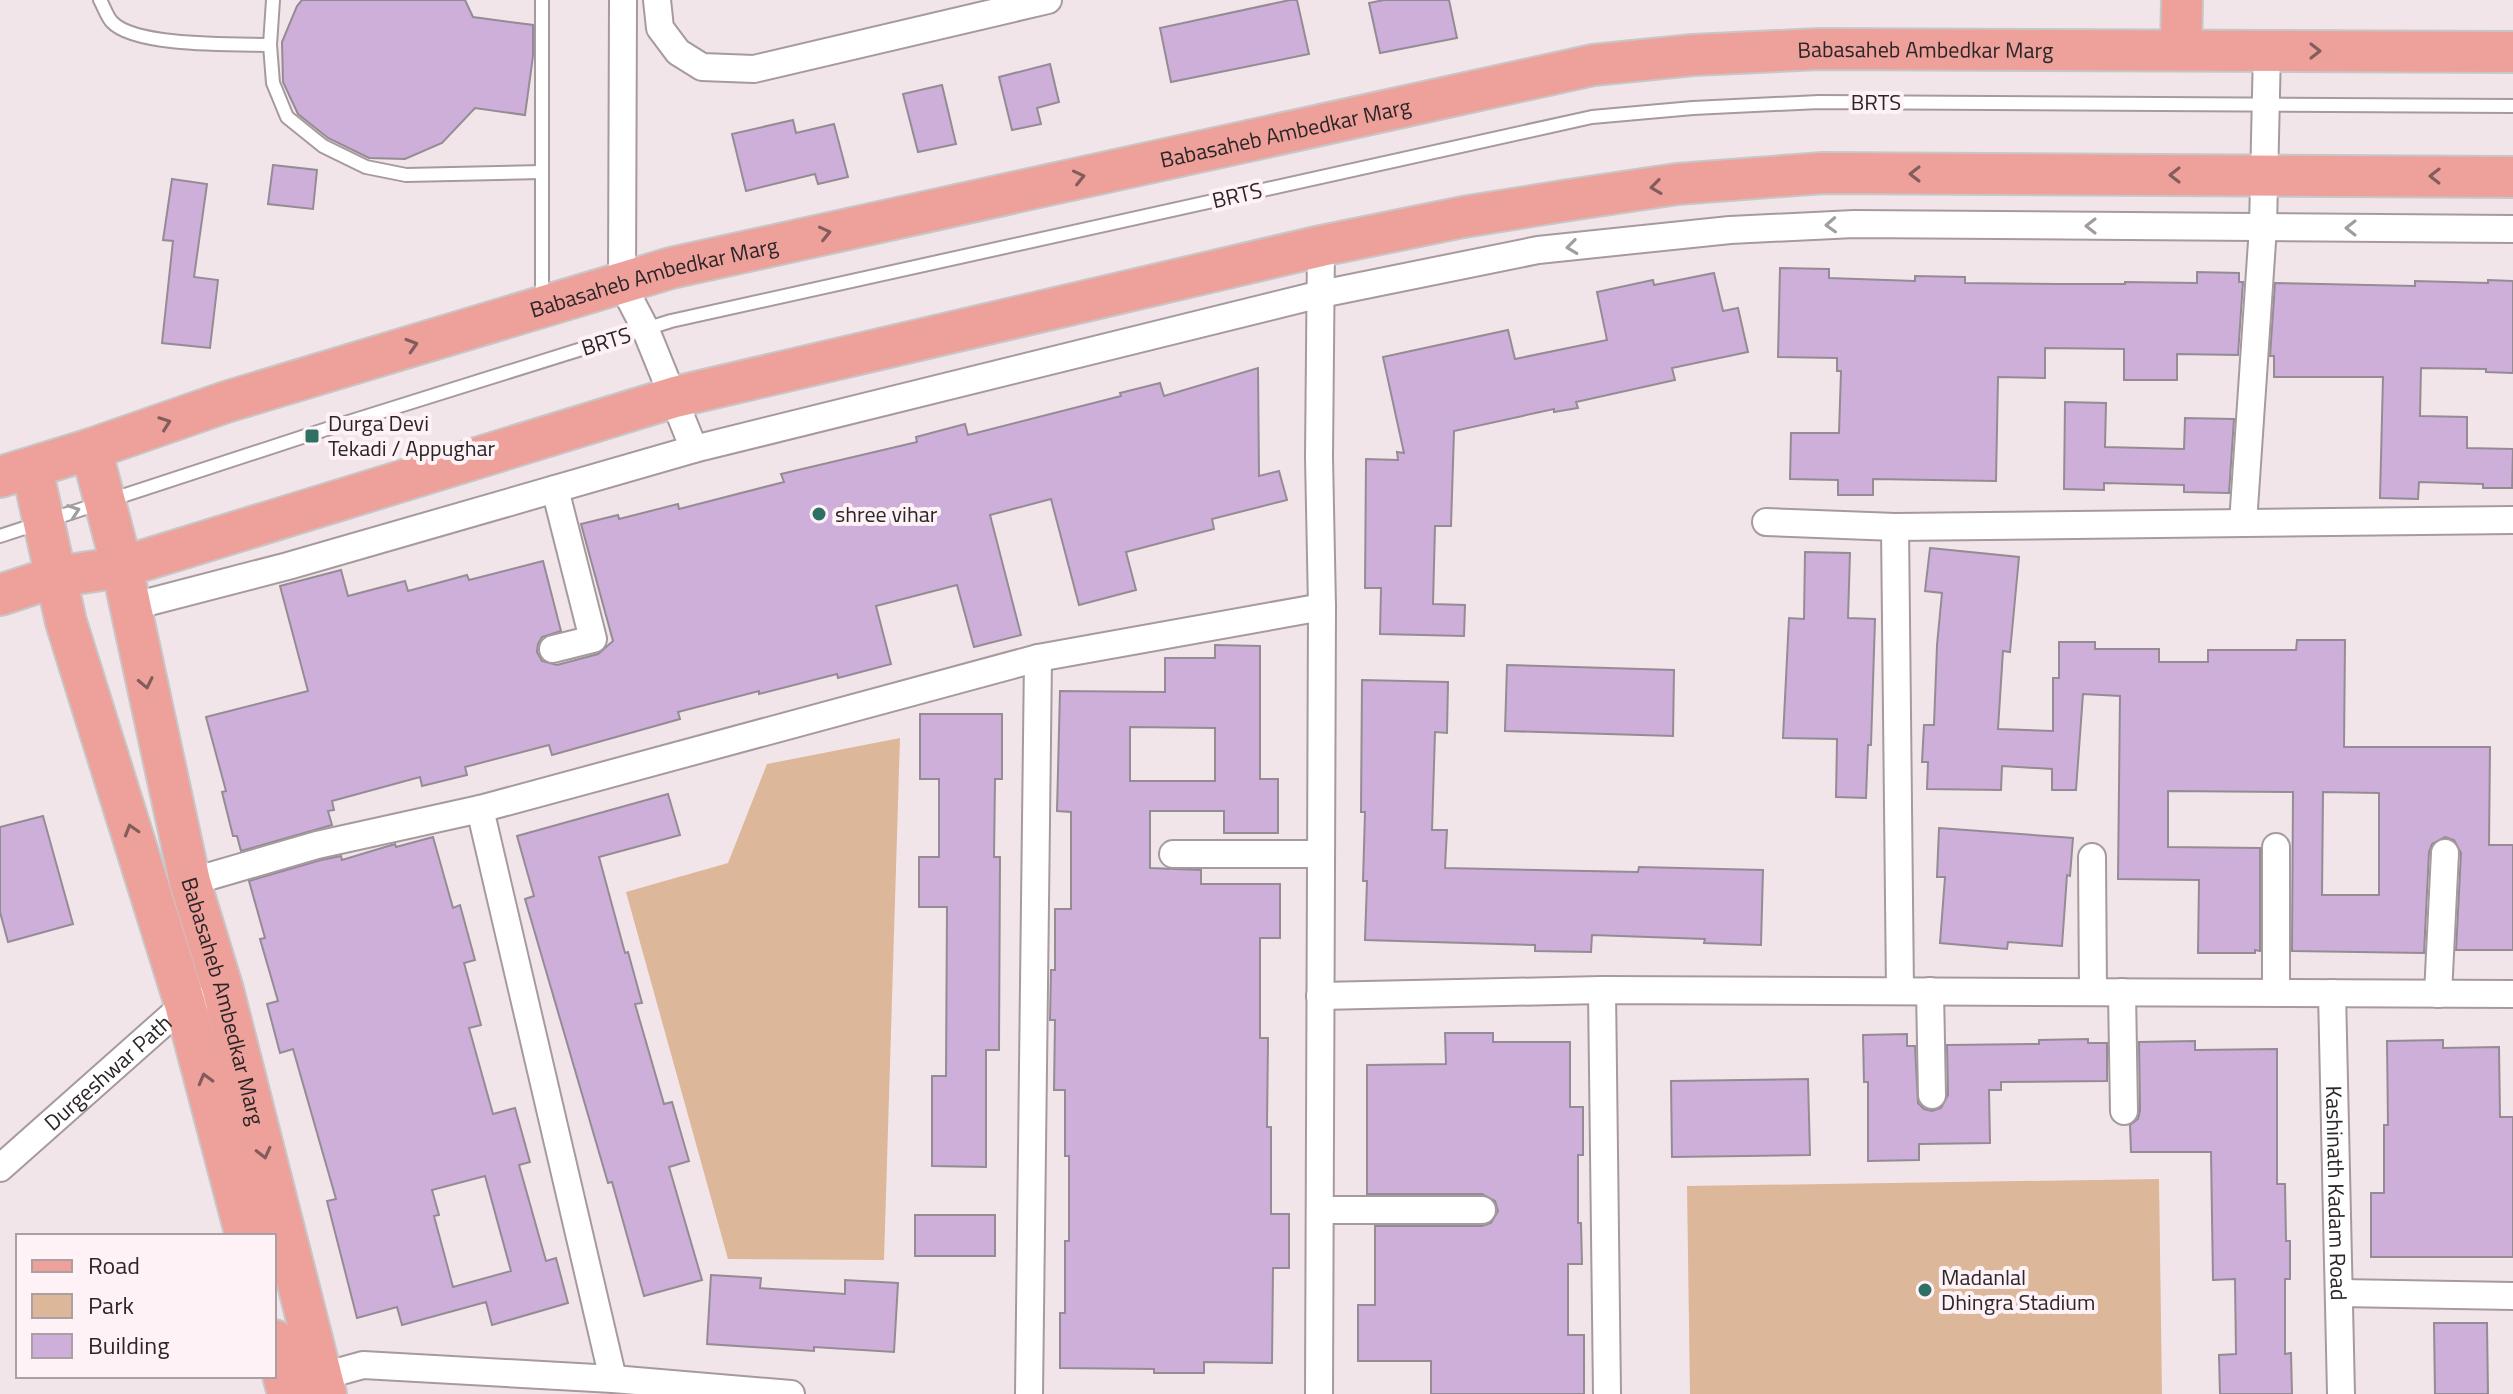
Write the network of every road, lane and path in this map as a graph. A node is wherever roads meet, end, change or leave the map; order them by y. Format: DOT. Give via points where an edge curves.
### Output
graph roads {
  1 [pos="100,0"];
  2 [pos="273,0"];
  3 [pos="542,0"];
  4 [pos="623,0"];
  5 [pos="657,0"];
  6 [pos="1048,0"];
  7 [pos="2182,0"];
  8 [pos="270,45"];
  9 [pos="2181,50"];
  10 [pos="2267,50"];
  11 [pos="2513,52"];
  12 [pos="2266,105"];
  13 [pos="2513,106"];
  14 [pos="542,172"];
  15 [pos="2264,175"];
  16 [pos="2513,177"];
  17 [pos="2263,227"];
  18 [pos="2513,229"];
  19 [pos="1321,246"];
  20 [pos="622,284"];
  21 [pos="1321,294"];
  22 [pos="542,305"];
  23 [pos="645,328"];
  24 [pos="675,397"];
  25 [pos="91,449"];
  26 [pos="694,449"];
  27 [pos="16,473"];
  28 [pos="555,489"];
  29 [pos="106,499"];
  30 [pos="2513,520"];
  31 [pos="42,522"];
  32 [pos="1766,522"];
  33 [pos="2243,523"];
  34 [pos="1895,527"];
  35 [pos="0,536"];
  36 [pos="122,567"];
  37 [pos="55,577"];
  38 [pos="0,595"];
  39 [pos="130,607"];
  40 [pos="1322,607"];
  41 [pos="66,622"];
  42 [pos="553,649"];
  43 [pos="1038,658"];
  44 [pos="480,809"];
  45 [pos="2276,847"];
  46 [pos="2445,853"];
  47 [pos="1173,854"];
  48 [pos="1321,854"];
  49 [pos="2092,857"];
  50 [pos="190,882"];
  51 [pos="223,990"];
  52 [pos="1602,990"];
  53 [pos="1900,991"];
  54 [pos="1930,991"];
  55 [pos="2093,992"];
  56 [pos="2122,992"];
  57 [pos="2276,993"];
  58 [pos="2332,993"];
  59 [pos="2438,994"];
  60 [pos="2513,994"];
  61 [pos="1320,996"];
  62 [pos="185,1004"];
  63 [pos="1932,1095"];
  64 [pos="2124,1111"];
  65 [pos="0,1168"];
  66 [pos="1320,1210"];
  67 [pos="1482,1210"];
  68 [pos="245,1234"];
  69 [pos="274,1234"];
  70 [pos="276,1244"];
  71 [pos="2340,1293"];
  72 [pos="2513,1296"];
  73 [pos="276,1343"];
  74 [pos="613,1379"];
  75 [pos="554,1385"];
  76 [pos="306,1388"];
  77 [pos="734,1392"];
  78 [pos="791,1394"];
  79 [pos="1029,1394"];
  80 [pos="1319,1394"];
  81 [pos="1607,1394"];
  82 [pos="2341,1394"];
  1 -- 8 [label="lane" via="112,23 139,36"];
  2 -- 8 [label="lane"];
  3 -- 14 [label="lane"];
  4 -- 20 [label="street"];
  5 -- 6 [label="street" via="660,28 678,52 702,67 754,69"];
  7 -- 9 [label="main road"];
  8 -- 14 [label="lane" via="273,83 287,117 323,146 366,167 406,175"];
  9 -- 10 [label="main road, Babasaheb Ambedkar Marg"];
  20 -- 9 [label="main road, Babasaheb Ambedkar Marg, one-way" via="671,268 1593,65 1819,49"];
  10 -- 11 [label="main road, Babasaheb Ambedkar Marg, one-way"];
  10 -- 12 [label="street"];
  12 -- 13 [label="lane, BRTS"];
  12 -- 15 [label="street"];
  12 -- 23 [label="lane, BRTS" via="1819,102 1592,117"];
  14 -- 22 [label="lane"];
  16 -- 15 [label="main road, one-way"];
  15 -- 17 [label="street"];
  15 -- 19 [label="main road, one-way" via="1794,175 1677,184 1563,201"];
  18 -- 17 [label="street, one-way"];
  17 -- 21 [label="street, one-way" via="1854,224 1730,230 1538,250"];
  17 -- 33 [label="street"];
  19 -- 21 [label="street"];
  19 -- 24 [label="main road"];
  20 -- 22 [label="main road, Babasaheb Ambedkar Marg"];
  20 -- 23 [label="street"];
  21 -- 26 [label="street"];
  21 -- 40 [label="street"];
  25 -- 22 [label="main road, Babasaheb Ambedkar Marg, one-way"];
  23 -- 24 [label="street"];
  23 -- 29 [label="lane, BRTS"];
  24 -- 26 [label="street"];
  24 -- 36 [label="main road"];
  25 -- 27 [label="main road, Babasaheb Ambedkar Marg"];
  25 -- 29 [label="main road, Babasaheb Ambedkar Marg"];
  26 -- 28 [label="street"];
  27 -- 31 [label="main road, Babasaheb Ambedkar Marg"];
  28 -- 39 [label="street"];
  28 -- 42 [label="street" via="593,639"];
  31 -- 29 [label="lane, BRTS, one-way"];
  29 -- 36 [label="main road, Babasaheb Ambedkar Marg"];
  30 -- 33 [label="street"];
  31 -- 35 [label="lane, BRTS"];
  31 -- 37 [label="main road, Babasaheb Ambedkar Marg"];
  32 -- 34 [label="street"];
  33 -- 34 [label="street"];
  34 -- 53 [label="street"];
  36 -- 37 [label="main road"];
  36 -- 39 [label="main road, Babasaheb Ambedkar Marg"];
  37 -- 38 [label="main road"];
  37 -- 41 [label="main road, Babasaheb Ambedkar Marg"];
  39 -- 41 [label="main road"];
  39 -- 50 [label="main road, Babasaheb Ambedkar Marg, one-way"];
  40 -- 43 [label="street"];
  40 -- 48 [label="street"];
  62 -- 41 [label="main road, Babasaheb Ambedkar Marg, one-way"];
  43 -- 44 [label="street"];
  43 -- 79 [label="street"];
  44 -- 50 [label="street" via="317,845"];
  44 -- 74 [label="street"];
  45 -- 57 [label="street"];
  46 -- 59 [label="street"];
  47 -- 48 [label="street"];
  48 -- 61 [label="street"];
  49 -- 55 [label="street"];
  50 -- 51 [label="main road, Babasaheb Ambedkar Marg"];
  51 -- 62 [label="street, Durgeshwar Path"];
  51 -- 69 [label="main road, Babasaheb Ambedkar Marg, one-way"];
  52 -- 53 [label="street"];
  52 -- 61 [label="street"];
  52 -- 81 [label="street"];
  53 -- 54 [label="street"];
  54 -- 55 [label="street"];
  54 -- 63 [label="street"];
  55 -- 56 [label="street"];
  56 -- 57 [label="street"];
  56 -- 64 [label="street"];
  57 -- 58 [label="street"];
  58 -- 59 [label="street"];
  58 -- 71 [label="street, Kashinath Kadam Road"];
  59 -- 60 [label="street"];
  61 -- 66 [label="street"];
  62 -- 65 [label="street, Durgeshwar Path"];
  68 -- 62 [label="main road, Babasaheb Ambedkar Marg, one-way"];
  66 -- 67 [label="street"];
  66 -- 80 [label="street"];
  70 -- 76 [label="main road, Babasaheb Ambedkar Marg, one-way"];
  71 -- 72 [label="street"];
  71 -- 82 [label="street, Kashinath Kadam Road"];
  73 -- 76 [label="main road"];
  74 -- 75 [label="street"];
  74 -- 77 [label="street"];
  75 -- 76 [label="street" via="363,1365"];
  77 -- 78 [label="street"];
}
